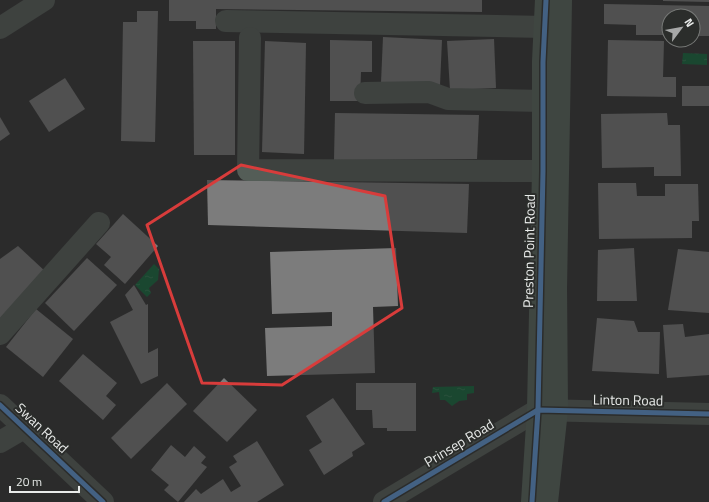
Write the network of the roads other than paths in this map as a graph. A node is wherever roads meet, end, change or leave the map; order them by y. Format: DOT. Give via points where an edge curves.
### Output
graph roads {
  1 [pos="44,0"];
  2 [pos="546,0"];
  3 [pos="561,0"];
  4 [pos="226,22"];
  5 [pos="545,27"];
  6 [pos="0,28"];
  7 [pos="250,38"];
  8 [pos="365,93"];
  9 [pos="543,101"];
  10 [pos="543,171"];
  11 [pos="99,223"];
  12 [pos="0,334"];
  13 [pos="0,405"];
  14 [pos="548,410"];
  15 [pos="709,414"];
  16 [pos="24,428"];
  17 [pos="0,442"];
  18 [pos="103,502"];
  19 [pos="384,502"];
  20 [pos="532,502"];
  21 [pos="547,502"];
  1 -- 6 [label="street"];
  2 -- 5 [label="main road, Preston Point Road"];
  3 -- 14 [label="main road, Preston Point Road" via="556,288"];
  4 -- 5 [label="street"];
  5 -- 9 [label="main road, Preston Point Road"];
  7 -- 10 [label="street" via="248,170"];
  8 -- 9 [label="street" via="430,92 448,99"];
  9 -- 10 [label="main road, Preston Point Road"];
  10 -- 14 [label="main road, Preston Point Road"];
  11 -- 12 [label="street"];
  13 -- 16 [label="street, Swan Road"];
  14 -- 15 [label="street, Linton Road"];
  14 -- 19 [label="street, Prinsep Road"];
  14 -- 20 [label="main road, Preston Point Road"];
  14 -- 21 [label="main road, Preston Point Road"];
  16 -- 17 [label="street"];
  16 -- 18 [label="street, Swan Road"];
}
